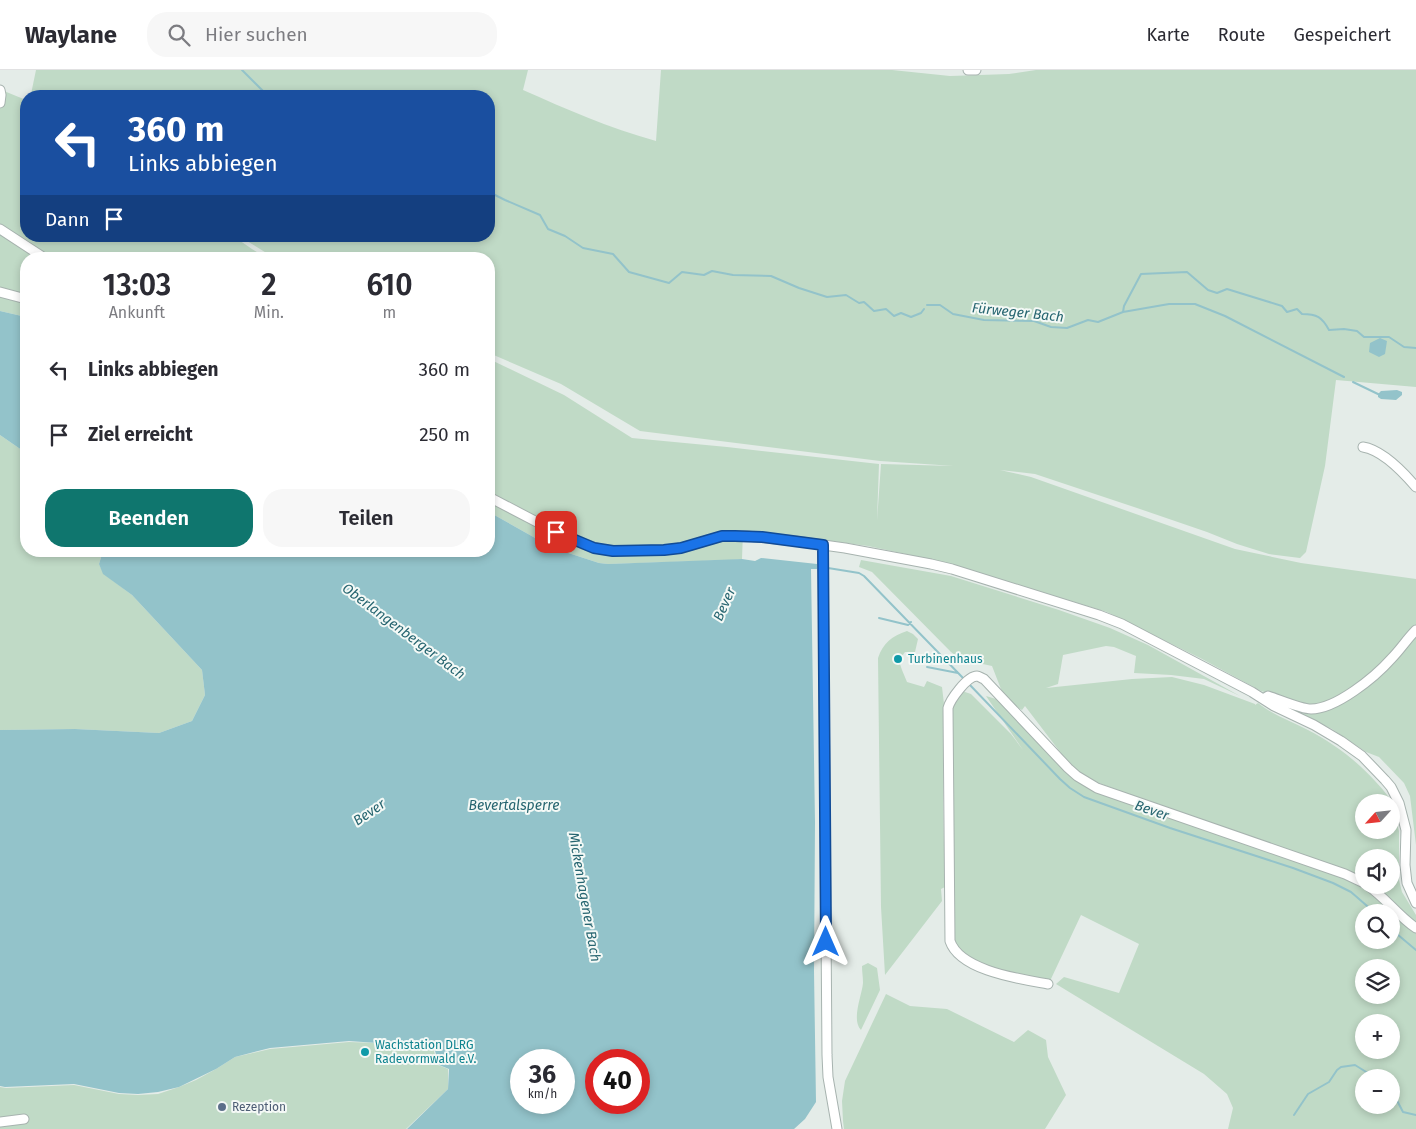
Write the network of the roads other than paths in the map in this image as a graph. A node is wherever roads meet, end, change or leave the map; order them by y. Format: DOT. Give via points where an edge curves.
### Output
graph roads {
  1 [pos="968,70"];
  2 [pos="976,70"];
  3 [pos="0,90"];
  4 [pos="0,104"];
  5 [pos="0,229"];
  6 [pos="35,252"];
  7 [pos="0,292"];
  8 [pos="20,297"];
  9 [pos="1363,447"];
  10 [pos="1416,487"];
  11 [pos="495,499"];
  12 [pos="823,545"];
  13 [pos="1416,630"];
  14 [pos="1262,698"];
  15 [pos="1355,879"];
  16 [pos="1379,894"];
  17 [pos="1416,903"];
  18 [pos="1416,928"];
  19 [pos="1048,984"];
  20 [pos="24,1119"];
  21 [pos="0,1122"];
  22 [pos="837,1129"];
  1 -- 2 [label="street"];
  3 -- 4 [label="street"];
  5 -- 6 [label="street"];
  7 -- 8 [label="street"];
  9 -- 10 [label="street" via="1385,458"];
  11 -- 12 [label="street" via="583,544 613,551 681,548 722,536 762,537"];
  12 -- 14 [label="street" via="938,565 1106,617"];
  12 -- 22 [label="street" via="827,1055"];
  13 -- 14 [label="street" via="1388,663 1339,701 1310,710 1268,696"];
  14 -- 17 [label="street" via="1341,741 1362,756 1391,787 1403,814 1407,883"];
  15 -- 19 [label="street" via="1097,788 1068,768 984,679 976,676 952,698 948,708 950,941 960,955 979,968"];
  16 -- 18 [label="street"];
  20 -- 21 [label="street"];
}
